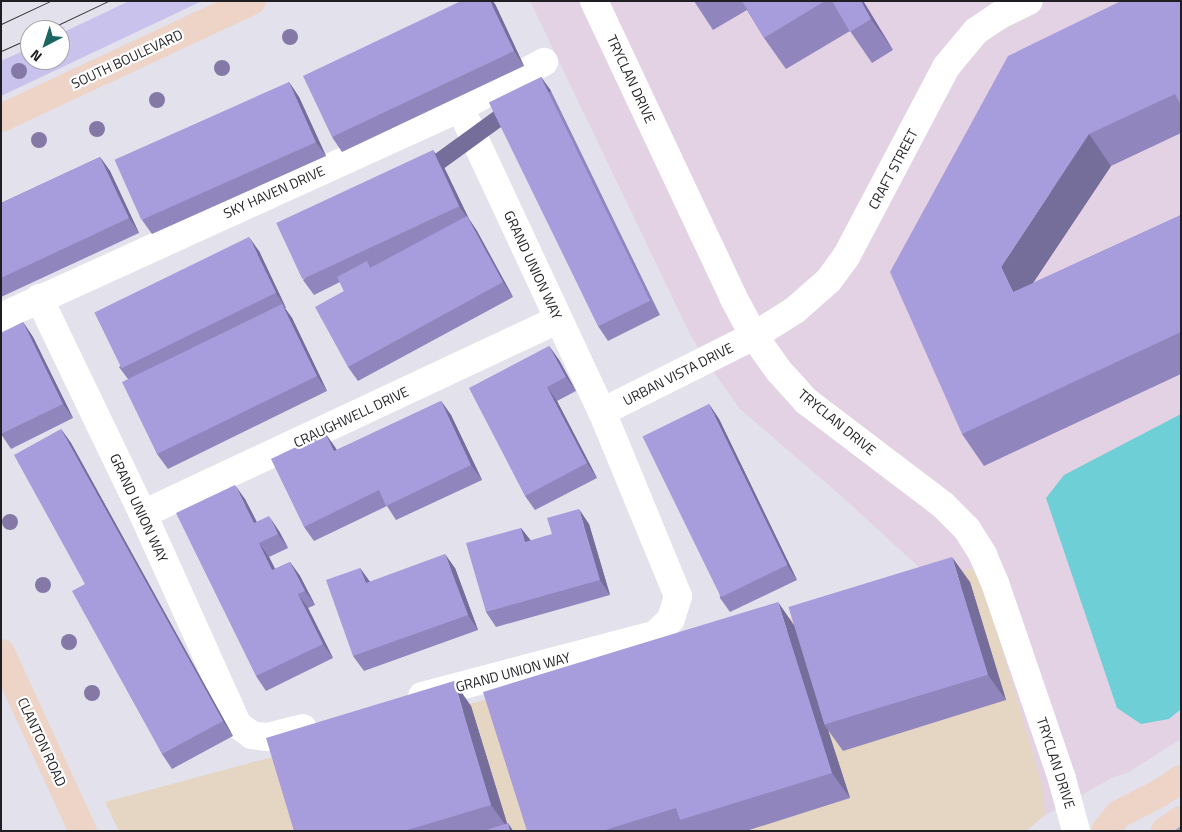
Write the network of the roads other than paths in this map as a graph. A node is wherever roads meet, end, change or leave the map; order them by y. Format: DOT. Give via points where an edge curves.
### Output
graph roads {
  1 [pos="252,1"];
  2 [pos="594,1"];
  3 [pos="1029,1"];
  4 [pos="544,62"];
  5 [pos="460,108"];
  6 [pos="1,118"];
  7 [pos="39,298"];
  8 [pos="1,317"];
  9 [pos="558,320"];
  10 [pos="754,336"];
  11 [pos="602,412"];
  12 [pos="143,514"];
  13 [pos="1,653"];
  14 [pos="400,702"];
  15 [pos="324,722"];
  16 [pos="1181,778"];
  17 [pos="1181,820"];
  18 [pos="83,831"];
  19 [pos="1076,831"];
  20 [pos="1105,831"];
  21 [pos="1165,831"];
  1 -- 6 [label="main road, SOUTH BOULEVARD"];
  2 -- 10 [label="street, TRYCLAN DRIVE"];
  3 -- 10 [label="street, CRAFT STREET" via="1000,15 976,32 960,49 946,67 847,255 829,280 795,310"];
  4 -- 5 [label="street, SKY HAVEN DRIVE"];
  5 -- 7 [label="street, SKY HAVEN DRIVE"];
  5 -- 9 [label="street, GRAND UNION WAY"];
  7 -- 8 [label="street, SKY HAVEN DRIVE"];
  7 -- 12 [label="street, GRAND UNION WAY"];
  9 -- 11 [label="street, GRAND UNION WAY"];
  9 -- 12 [label="street, CRAUGHWELL DRIVE"];
  10 -- 11 [label="street, URBAN VISTA DRIVE"];
  10 -- 19 [label="street, TRYCLAN DRIVE" via="806,401 943,505 967,529 995,583 1062,779"];
  11 -- 14 [label="street, GRAND UNION WAY" via="678,596 671,619 656,634"];
  12 -- 15 [label="street, GRAND UNION WAY" via="238,725 252,735 267,737"];
  13 -- 18 [label="main road, CLANTON ROAD"];
  16 -- 20 [label="main road" via="1160,793 1118,814"];
  17 -- 21 [label="main road"];
}
